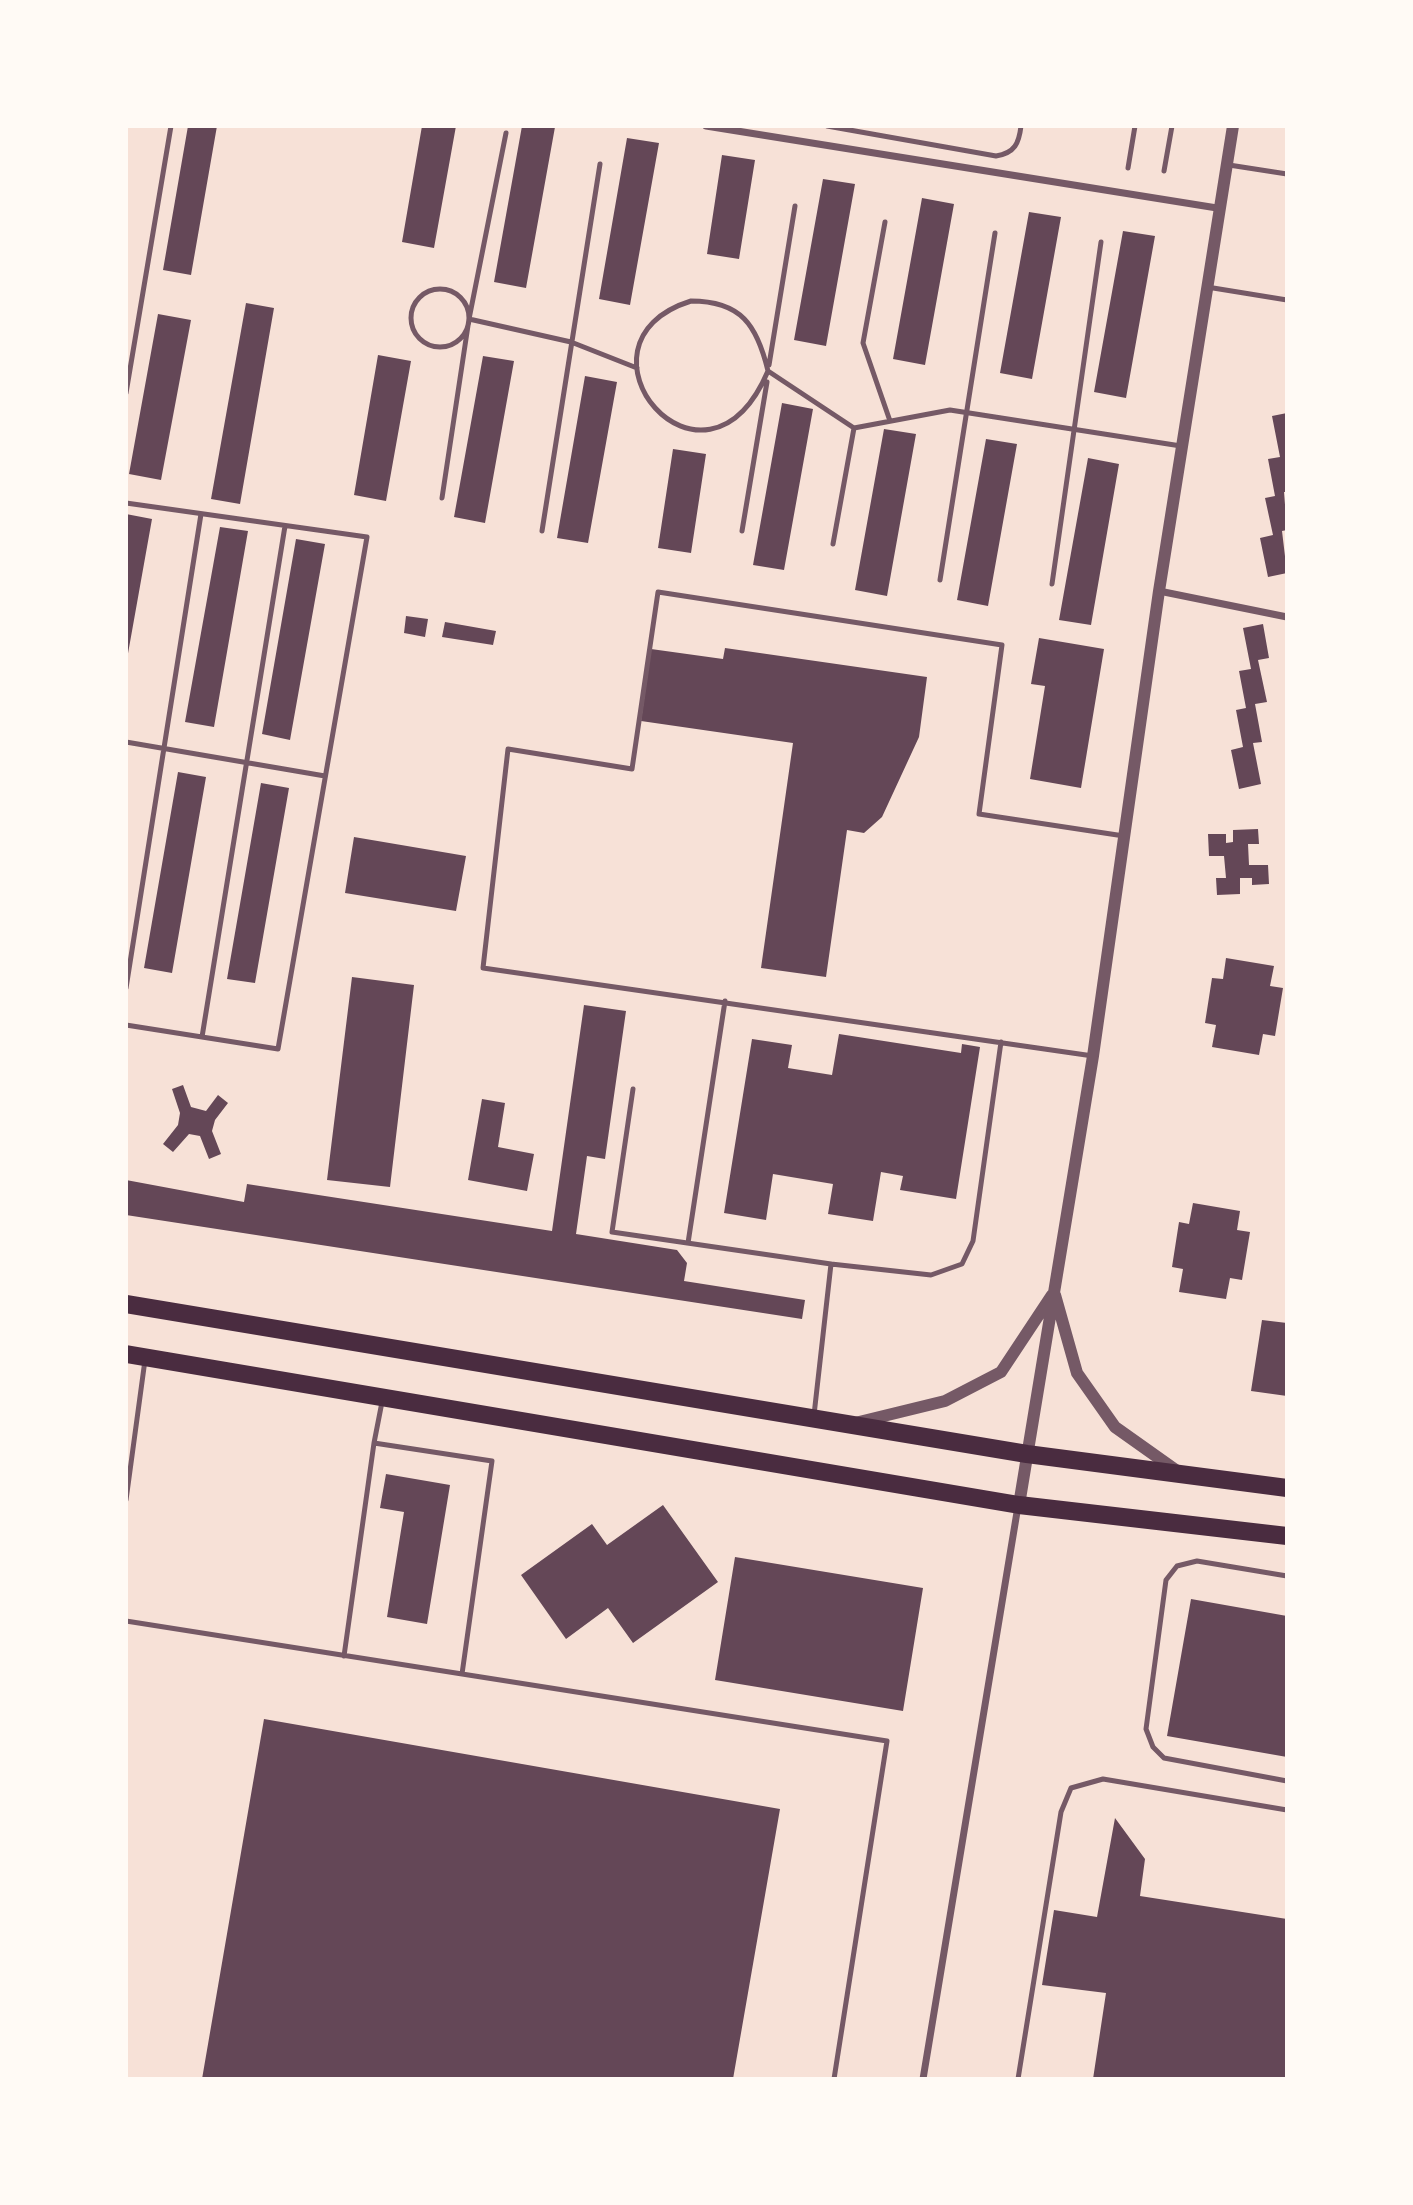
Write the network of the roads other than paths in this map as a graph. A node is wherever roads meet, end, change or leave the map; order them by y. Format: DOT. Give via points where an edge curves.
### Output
graph roads {
  1 [pos="171,126"];
  2 [pos="706,126"];
  3 [pos="827,126"];
  4 [pos="1021,126"];
  5 [pos="1135,126"];
  6 [pos="1172,126"];
  7 [pos="1233,126"];
  8 [pos="506,133"];
  9 [pos="600,164"];
  10 [pos="1226,164"];
  11 [pos="1128,168"];
  12 [pos="1164,170"];
  13 [pos="1287,174"];
  14 [pos="795,206"];
  15 [pos="1217,208"];
  16 [pos="885,222"];
  17 [pos="995,233"];
  18 [pos="1101,242"];
  19 [pos="1205,287"];
  20 [pos="1287,300"];
  21 [pos="470,319"];
  22 [pos="571,342"];
  23 [pos="637,368"];
  24 [pos="768,370"];
  25 [pos="126,393"];
  26 [pos="966,412"];
  27 [pos="890,421"];
  28 [pos="854,428"];
  29 [pos="1073,429"];
  30 [pos="1181,446"];
  31 [pos="442,498"];
  32 [pos="126,503"];
  33 [pos="201,514"];
  34 [pos="285,526"];
  35 [pos="542,531"];
  36 [pos="742,531"];
  37 [pos="833,544"];
  38 [pos="940,580"];
  39 [pos="1052,584"];
  40 [pos="1159,591"];
  41 [pos="1287,617"];
  42 [pos="126,742"];
  43 [pos="164,748"];
  44 [pos="246,762"];
  45 [pos="325,776"];
  46 [pos="1124,836"];
  47 [pos="126,988"];
  48 [pos="725,1001"];
  49 [pos="126,1025"];
  50 [pos="202,1037"];
  51 [pos="1001,1042"];
  52 [pos="1093,1056"];
  53 [pos="633,1089"];
  54 [pos="688,1243"];
  55 [pos="831,1264"];
  56 [pos="1054,1292"];
  57 [pos="126,1304"];
  58 [pos="126,1354"];
  59 [pos="146,1357"];
  60 [pos="382,1397"];
  61 [pos="813,1418"];
  62 [pos="850,1425"];
  63 [pos="126,1433"];
  64 [pos="135,1434"];
  65 [pos="374,1443"];
  66 [pos="1027,1454"];
  67 [pos="1180,1474"];
  68 [pos="1287,1488"];
  69 [pos="126,1500"];
  70 [pos="1018,1505"];
  71 [pos="1287,1536"];
  72 [pos="1287,1576"];
  73 [pos="126,1621"];
  74 [pos="344,1656"];
  75 [pos="462,1674"];
  76 [pos="1287,1781"];
  77 [pos="1287,1810"];
  78 [pos="834,2079"];
  79 [pos="923,2079"];
  80 [pos="1018,2079"];
  1 -- 25 [label="lane"];
  2 -- 15 [label="street"];
  3 -- 4 [label="lane" via="996,156 1008,154 1019,142"];
  5 -- 11 [label="lane"];
  6 -- 12 [label="lane"];
  7 -- 10 [label="street"];
  8 -- 21 [label="lane"];
  9 -- 22 [label="lane"];
  10 -- 13 [label="lane"];
  10 -- 15 [label="street"];
  14 -- 24 [label="lane"];
  15 -- 19 [label="street"];
  16 -- 27 [label="lane" via="863,343"];
  17 -- 26 [label="lane"];
  18 -- 29 [label="lane"];
  19 -- 20 [label="lane"];
  19 -- 30 [label="street"];
  21 -- 21 [label="lane" via="464,301 440,288 415,301 410,320 418,338 446,347 462,337"];
  21 -- 22 [label="lane"];
  21 -- 31 [label="lane"];
  22 -- 23 [label="lane"];
  22 -- 35 [label="lane"];
  23 -- 24 [label="lane" via="641,389 652,407 669,421 710,429 731,422 748,409"];
  23 -- 24 [label="lane" via="645,332 657,318 672,307 710,301 728,307 757,333"];
  24 -- 28 [label="lane"];
  24 -- 36 [label="lane"];
  26 -- 27 [label="lane" via="950,410"];
  26 -- 29 [label="lane"];
  26 -- 38 [label="lane"];
  27 -- 28 [label="lane"];
  28 -- 37 [label="lane"];
  29 -- 30 [label="lane"];
  29 -- 39 [label="lane"];
  30 -- 40 [label="street"];
  32 -- 33 [label="lane"];
  33 -- 34 [label="lane"];
  33 -- 43 [label="lane"];
  34 -- 44 [label="lane"];
  34 -- 45 [label="lane" via="367,537"];
  40 -- 41 [label="street"];
  40 -- 46 [label="street"];
  42 -- 43 [label="lane"];
  43 -- 44 [label="lane"];
  43 -- 47 [label="lane"];
  44 -- 45 [label="lane"];
  44 -- 50 [label="lane"];
  45 -- 50 [label="lane" via="278,1049"];
  46 -- 48 [label="lane" via="979,814 1002,645 657,592 632,769 508,749 483,968"];
  46 -- 52 [label="street"];
  48 -- 51 [label="lane"];
  48 -- 54 [label="lane"];
  49 -- 50 [label="lane"];
  51 -- 52 [label="lane"];
  51 -- 55 [label="lane" via="974,1241 962,1264 931,1275"];
  52 -- 56 [label="street"];
  53 -- 54 [label="lane" via="612,1232"];
  54 -- 55 [label="lane"];
  55 -- 61 [label="lane"];
  56 -- 62 [label="street" via="1001,1371 945,1401"];
  56 -- 66 [label="street"];
  56 -- 67 [label="street" via="1077,1373 1115,1427"];
  57 -- 61 [label="main road"];
  58 -- 59 [label="main road"];
  59 -- 60 [label="main road"];
  59 -- 64 [label="lane"];
  60 -- 65 [label="lane"];
  60 -- 70 [label="main road"];
  61 -- 62 [label="main road"];
  62 -- 66 [label="main road"];
  63 -- 64 [label="lane"];
  64 -- 69 [label="lane"];
  65 -- 74 [label="lane"];
  65 -- 75 [label="lane" via="492,1461"];
  66 -- 67 [label="main road"];
  66 -- 70 [label="street"];
  67 -- 68 [label="main road"];
  70 -- 71 [label="main road"];
  70 -- 79 [label="street"];
  72 -- 76 [label="lane" via="1197,1561 1177,1566 1166,1580 1146,1729 1164,1758"];
  73 -- 74 [label="lane"];
  74 -- 75 [label="lane"];
  75 -- 78 [label="lane" via="887,1741"];
  77 -- 80 [label="lane" via="1103,1779 1071,1788 1061,1812"];
}
